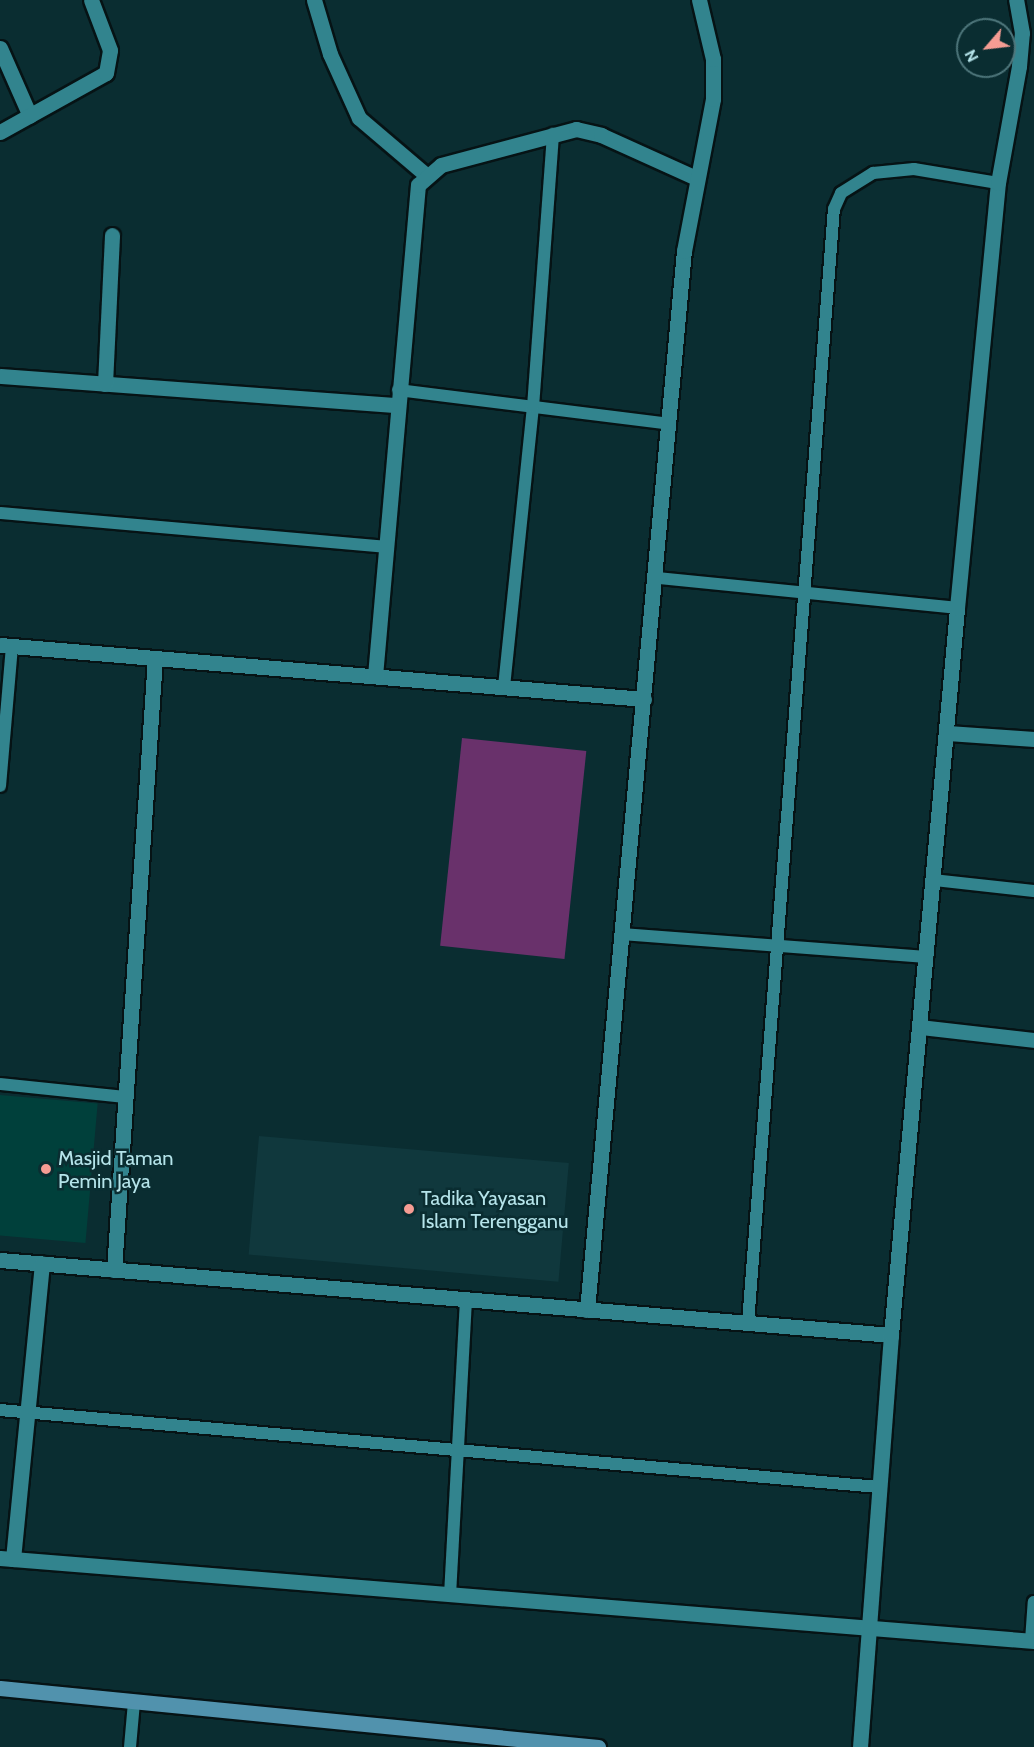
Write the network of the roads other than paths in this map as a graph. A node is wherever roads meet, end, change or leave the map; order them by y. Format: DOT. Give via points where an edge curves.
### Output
graph roads {
  1 [pos="91,0"];
  2 [pos="314,0"];
  3 [pos="699,0"];
  4 [pos="1016,0"];
  5 [pos="0,48"];
  6 [pos="30,116"];
  7 [pos="0,132"];
  8 [pos="553,134"];
  9 [pos="426,175"];
  10 [pos="694,177"];
  11 [pos="998,183"];
  12 [pos="112,235"];
  13 [pos="0,376"];
  14 [pos="105,384"];
  15 [pos="397,398"];
  16 [pos="533,407"];
  17 [pos="670,424"];
  18 [pos="0,513"];
  19 [pos="385,547"];
  20 [pos="658,578"];
  21 [pos="806,593"];
  22 [pos="957,608"];
  23 [pos="6,645"];
  24 [pos="155,658"];
  25 [pos="375,676"];
  26 [pos="504,687"];
  27 [pos="644,699"];
  28 [pos="948,733"];
  29 [pos="1034,739"];
  30 [pos="0,786"];
  31 [pos="934,880"];
  32 [pos="1034,891"];
  33 [pos="621,934"];
  34 [pos="774,946"];
  35 [pos="927,957"];
  36 [pos="920,1027"];
  37 [pos="1034,1040"];
  38 [pos="0,1084"];
  39 [pos="126,1097"];
  40 [pos="0,1260"];
  41 [pos="42,1263"];
  42 [pos="114,1270"];
  43 [pos="466,1299"];
  44 [pos="587,1310"];
  45 [pos="748,1323"];
  46 [pos="891,1335"];
  47 [pos="0,1410"];
  48 [pos="27,1412"];
  49 [pos="457,1450"];
  50 [pos="879,1487"];
  51 [pos="7,1558"];
  52 [pos="450,1595"];
  53 [pos="1034,1602"];
  54 [pos="868,1629"];
  55 [pos="1032,1641"];
  56 [pos="0,1688"];
  57 [pos="134,1702"];
  58 [pos="130,1747"];
  59 [pos="598,1747"];
  60 [pos="861,1747"];
  1 -- 6 [label="street" via="110,50 106,73"];
  2 -- 9 [label="street" via="330,54 359,118"];
  3 -- 10 [label="street" via="712,59 713,99"];
  4 -- 11 [label="street" via="1022,33 1019,66"];
  5 -- 6 [label="street"];
  6 -- 7 [label="street"];
  8 -- 9 [label="street" via="441,165"];
  8 -- 10 [label="street" via="576,129 601,135"];
  8 -- 16 [label="lane"];
  9 -- 15 [label="street" via="413,202"];
  10 -- 17 [label="street"];
  11 -- 21 [label="lane" via="893,170 856,179 841,192 834,209"];
  11 -- 22 [label="street"];
  12 -- 14 [label="street"];
  13 -- 14 [label="street"];
  14 -- 15 [label="street"];
  15 -- 16 [label="lane"];
  15 -- 19 [label="street"];
  16 -- 17 [label="lane"];
  16 -- 26 [label="lane"];
  17 -- 20 [label="street"];
  18 -- 19 [label="lane"];
  19 -- 25 [label="street"];
  20 -- 21 [label="lane"];
  20 -- 27 [label="street"];
  21 -- 22 [label="lane"];
  21 -- 34 [label="lane"];
  22 -- 28 [label="street"];
  23 -- 24 [label="street"];
  23 -- 30 [label="lane"];
  24 -- 25 [label="street"];
  24 -- 39 [label="street"];
  25 -- 26 [label="street"];
  26 -- 27 [label="street"];
  27 -- 33 [label="street"];
  28 -- 29 [label="street"];
  28 -- 31 [label="street"];
  31 -- 32 [label="lane"];
  31 -- 35 [label="street"];
  33 -- 34 [label="lane"];
  33 -- 44 [label="street"];
  34 -- 35 [label="lane"];
  34 -- 45 [label="lane"];
  35 -- 36 [label="street"];
  36 -- 37 [label="street"];
  36 -- 46 [label="street"];
  38 -- 39 [label="lane"];
  39 -- 42 [label="street"];
  40 -- 41 [label="street"];
  41 -- 42 [label="street"];
  41 -- 48 [label="street"];
  42 -- 43 [label="street"];
  43 -- 44 [label="street"];
  43 -- 49 [label="lane"];
  44 -- 45 [label="street"];
  45 -- 46 [label="street"];
  46 -- 50 [label="street"];
  47 -- 48 [label="lane"];
  48 -- 49 [label="lane"];
  48 -- 51 [label="street"];
  49 -- 50 [label="lane"];
  49 -- 52 [label="lane"];
  50 -- 54 [label="street"];
  51 -- 52 [label="street"];
  52 -- 54 [label="street"];
  53 -- 55 [label="lane"];
  54 -- 55 [label="street"];
  54 -- 60 [label="street"];
  56 -- 57 [label="street"];
  57 -- 58 [label="lane"];
  57 -- 59 [label="street"];
}
